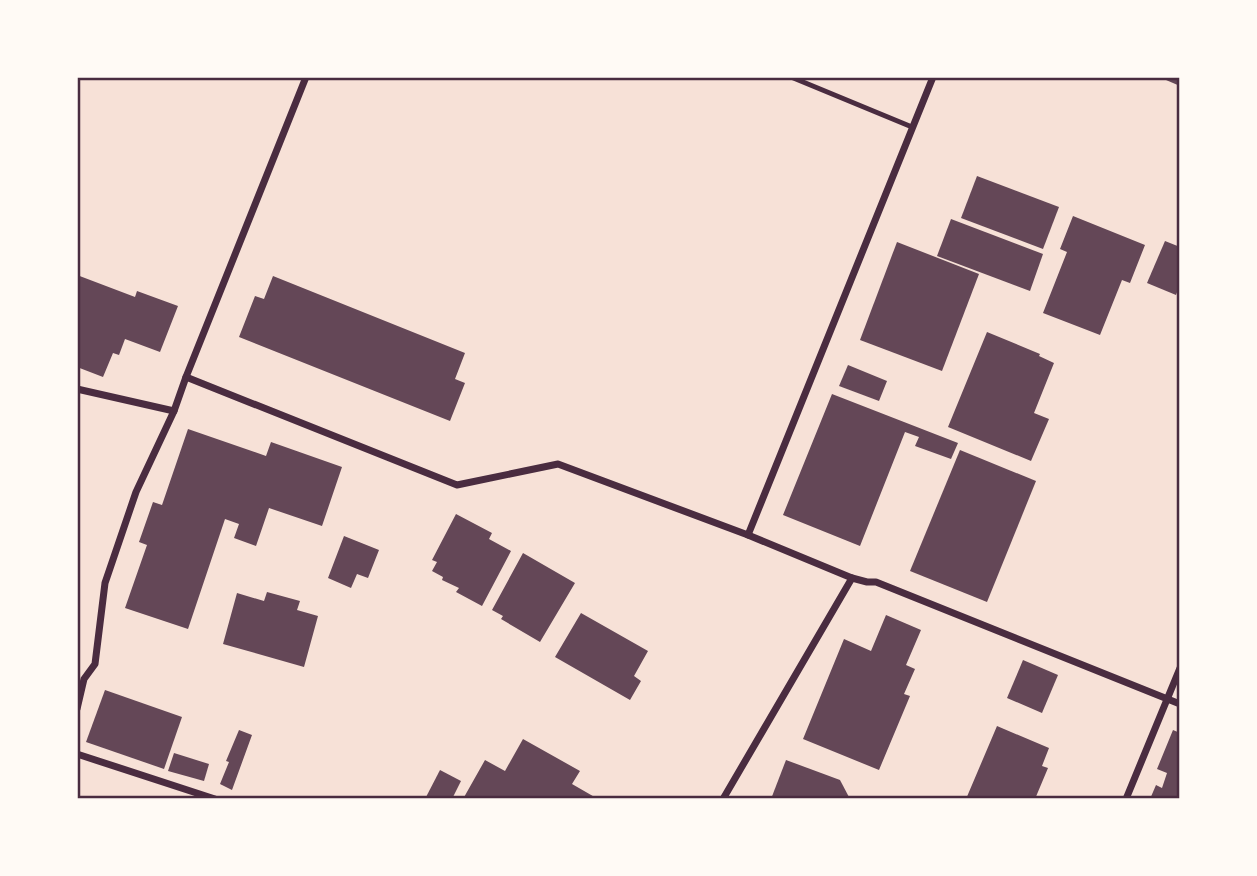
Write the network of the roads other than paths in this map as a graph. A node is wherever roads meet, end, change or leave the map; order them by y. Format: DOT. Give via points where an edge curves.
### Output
graph roads {
  1 [pos="306,77"];
  2 [pos="791,77"];
  3 [pos="933,77"];
  4 [pos="912,127"];
  5 [pos="186,377"];
  6 [pos="77,389"];
  7 [pos="174,411"];
  8 [pos="748,535"];
  9 [pos="852,578"];
  10 [pos="1180,668"];
  11 [pos="1168,699"];
  12 [pos="1180,704"];
  13 [pos="77,709"];
  14 [pos="77,754"];
  15 [pos="215,799"];
  16 [pos="723,799"];
  17 [pos="1126,799"];
  1 -- 5 [label="street"];
  2 -- 4 [label="lane"];
  3 -- 4 [label="street"];
  4 -- 8 [label="street"];
  5 -- 7 [label="street"];
  5 -- 8 [label="street" via="457,485 558,464"];
  6 -- 7 [label="street"];
  7 -- 13 [label="street" via="136,492 105,583 95,664 84,679"];
  8 -- 9 [label="street"];
  9 -- 11 [label="street" via="876,582"];
  9 -- 16 [label="street"];
  10 -- 11 [label="street"];
  11 -- 12 [label="street"];
  11 -- 17 [label="street"];
  14 -- 15 [label="street"];
}
